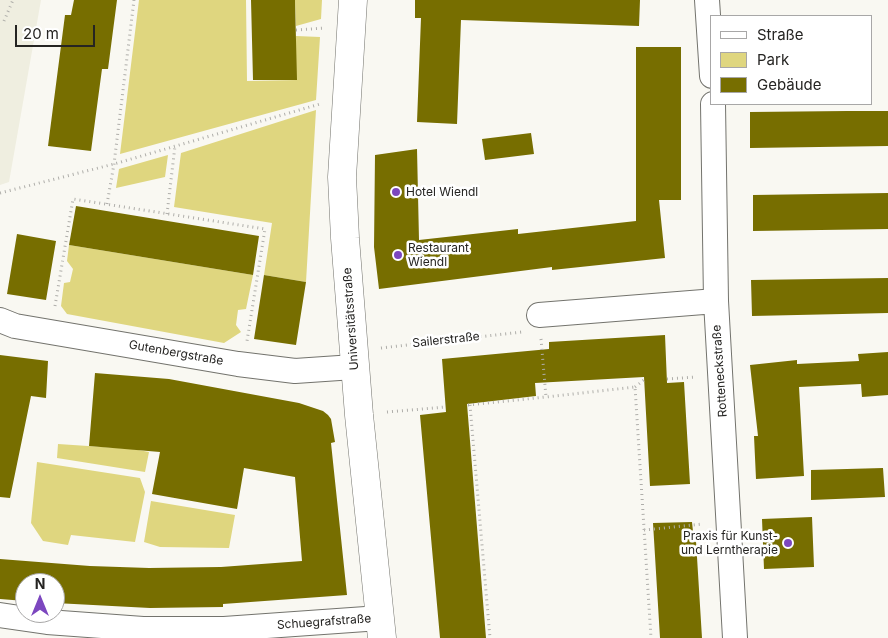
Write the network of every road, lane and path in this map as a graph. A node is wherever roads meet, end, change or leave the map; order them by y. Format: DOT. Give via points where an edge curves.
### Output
graph roads {
  1 [pos="13,0"];
  2 [pos="134,0"];
  3 [pos="353,0"];
  4 [pos="707,0"];
  5 [pos="4,21"];
  6 [pos="325,28"];
  7 [pos="296,30"];
  8 [pos="710,46"];
  9 [pos="345,104"];
  10 [pos="713,105"];
  11 [pos="175,146"];
  12 [pos="114,164"];
  13 [pos="0,193"];
  14 [pos="107,204"];
  15 [pos="167,214"];
  16 [pos="716,301"];
  17 [pos="53,314"];
  18 [pos="0,320"];
  19 [pos="539,323"];
  20 [pos="246,349"];
  21 [pos="353,359"];
  22 [pos="644,380"];
  23 [pos="635,387"];
  24 [pos="546,397"];
  25 [pos="446,407"];
  26 [pos="359,415"];
  27 [pos="729,521"];
  28 [pos="644,530"];
  29 [pos="0,615"];
  30 [pos="381,628"];
  31 [pos="490,638"];
  32 [pos="651,638"];
  33 [pos="735,638"];
  1 -- 5 [label="path"];
  2 -- 12 [label="path"];
  3 -- 9 [label="street, Universitätsstraße"];
  4 -- 8 [label="street"];
  6 -- 7 [label="path"];
  9 -- 11 [label="path" via="320,104"];
  9 -- 21 [label="street, Universitätsstraße" via="342,177"];
  10 -- 16 [label="street, Rotteneckstraße"];
  11 -- 12 [label="path"];
  11 -- 15 [label="path"];
  12 -- 13 [label="path"];
  12 -- 14 [label="path"];
  14 -- 15 [label="path"];
  14 -- 17 [label="path" via="73,199"];
  15 -- 20 [label="path" via="265,230"];
  16 -- 19 [label="street"];
  16 -- 27 [label="street, Rotteneckstraße"];
  18 -- 21 [label="street, Gutenbergstraße" via="15,326 295,371"];
  19 -- 21 [label="path, Sailerstraße"];
  19 -- 24 [label="path"];
  21 -- 26 [label="street, Universitätsstraße"];
  22 -- 23 [label="path"];
  23 -- 24 [label="path"];
  23 -- 28 [label="path"];
  24 -- 31 [label="path" via="469,405"];
  25 -- 26 [label="path"];
  26 -- 30 [label="street, Universitätsstraße"];
  27 -- 28 [label="path"];
  27 -- 33 [label="street, Rotteneckstraße"];
  28 -- 32 [label="path"];
  29 -- 30 [label="street, Schuegrafstraße" via="143,629"];
}
